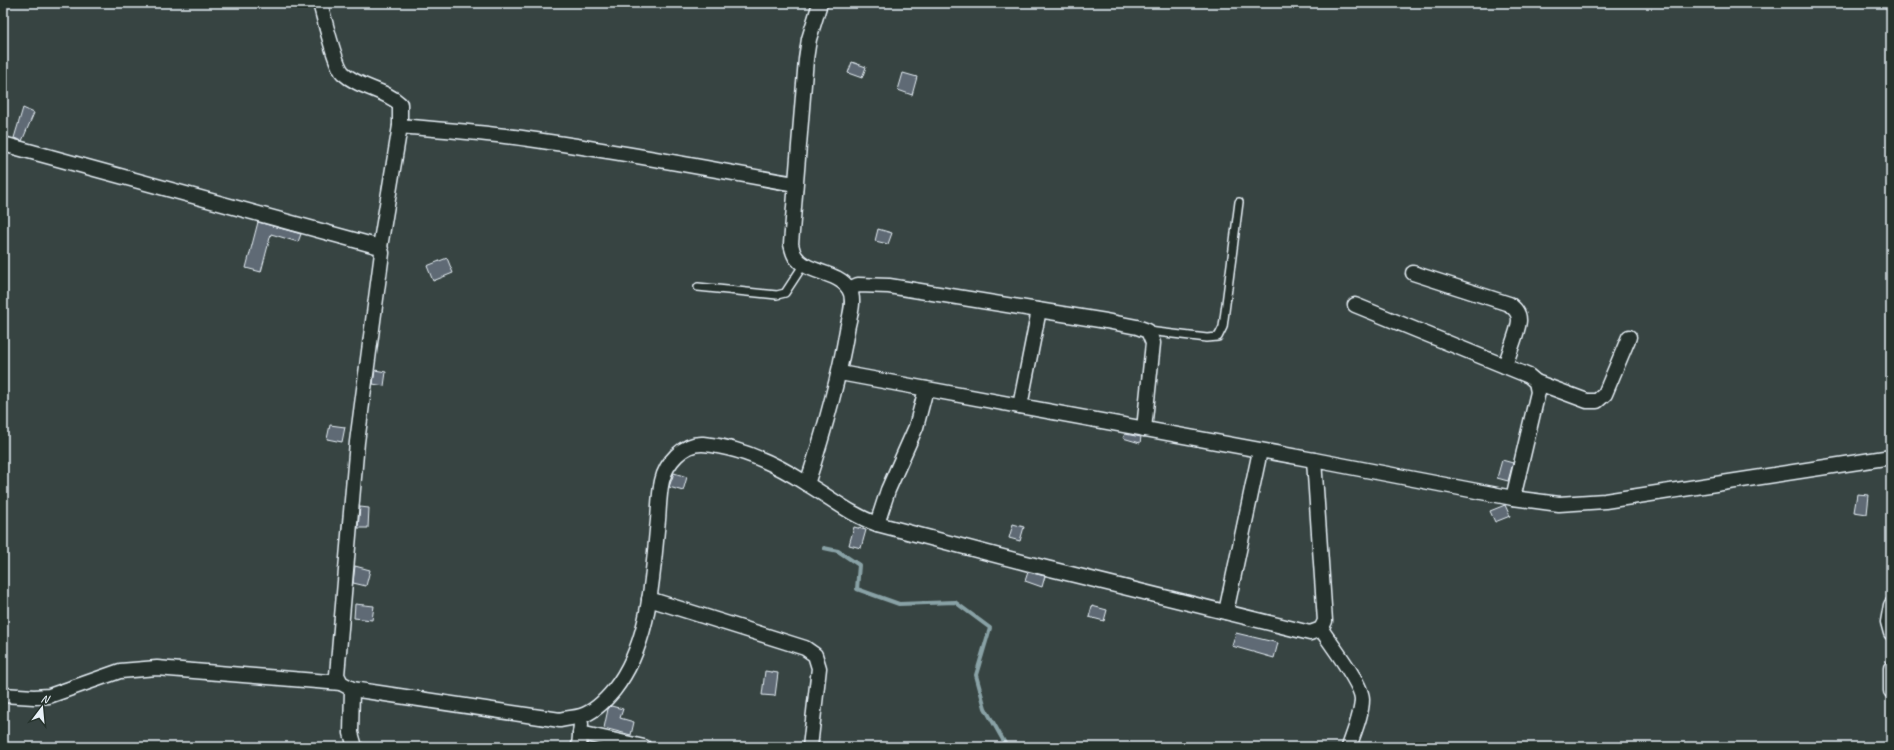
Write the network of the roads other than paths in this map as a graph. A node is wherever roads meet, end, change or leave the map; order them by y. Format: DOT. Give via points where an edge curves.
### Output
graph roads {
  1 [pos="320,3"];
  2 [pos="820,3"];
  3 [pos="400,126"];
  4 [pos="3,144"];
  5 [pos="795,184"];
  6 [pos="1239,202"];
  7 [pos="380,247"];
  8 [pos="804,264"];
  9 [pos="1413,273"];
  10 [pos="698,286"];
  11 [pos="849,289"];
  12 [pos="1354,305"];
  13 [pos="1039,310"];
  14 [pos="1148,331"];
  15 [pos="1629,337"];
  16 [pos="1505,366"];
  17 [pos="840,373"];
  18 [pos="1536,382"];
  19 [pos="926,389"];
  20 [pos="1020,406"];
  21 [pos="1144,429"];
  22 [pos="1260,451"];
  23 [pos="1891,457"];
  24 [pos="1314,460"];
  25 [pos="807,484"];
  26 [pos="1513,498"];
  27 [pos="877,524"];
  28 [pos="649,599"];
  29 [pos="1891,605"];
  30 [pos="1226,612"];
  31 [pos="1320,629"];
  32 [pos="1891,633"];
  33 [pos="1891,668"];
  34 [pos="347,686"];
  35 [pos="1891,691"];
  36 [pos="3,695"];
  37 [pos="582,716"];
  38 [pos="580,732"];
  39 [pos="355,747"];
  40 [pos="579,747"];
  41 [pos="644,747"];
  42 [pos="810,747"];
  43 [pos="1349,747"];
  1 -- 3 [label="street" via="342,72 354,80 392,96 400,104"];
  2 -- 5 [label="street" via="806,59"];
  3 -- 5 [label="street" via="536,140"];
  3 -- 7 [label="street"];
  4 -- 7 [label="street"];
  5 -- 8 [label="street" via="791,244 795,256"];
  6 -- 14 [label="lane" via="1222,327 1218,336 1207,338"];
  7 -- 34 [label="street" via="382,253 355,457 337,675"];
  8 -- 10 [label="lane" via="785,293 777,295"];
  8 -- 11 [label="street" via="842,281"];
  9 -- 16 [label="street" via="1509,304 1517,311 1519,320"];
  11 -- 13 [label="street" via="858,285 889,286"];
  11 -- 17 [label="street" via="852,301"];
  12 -- 16 [label="street"];
  13 -- 14 [label="street"];
  13 -- 20 [label="street"];
  14 -- 21 [label="street" via="1153,343"];
  15 -- 18 [label="street" via="1605,394 1597,401 1587,401"];
  16 -- 18 [label="street" via="1529,376"];
  17 -- 19 [label="street"];
  17 -- 25 [label="street" via="830,414"];
  18 -- 26 [label="street" via="1538,392"];
  19 -- 20 [label="street"];
  19 -- 27 [label="street" via="916,427 888,490"];
  20 -- 21 [label="street"];
  21 -- 22 [label="street"];
  22 -- 24 [label="street"];
  22 -- 30 [label="street"];
  23 -- 26 [label="street" via="1584,503 1559,504"];
  24 -- 26 [label="street"];
  24 -- 31 [label="street" via="1325,621"];
  25 -- 27 [label="street" via="861,518"];
  25 -- 28 [label="street" via="753,455 702,444 685,448 669,462 662,481"];
  27 -- 30 [label="street"];
  28 -- 37 [label="street" via="645,624 623,678 604,702"];
  28 -- 42 [label="street" via="805,648 815,656 819,668"];
  29 -- 32 [label="street" via="1888,622"];
  30 -- 31 [label="street" via="1310,633"];
  31 -- 43 [label="street" via="1358,686 1362,698"];
  33 -- 35 [label="street"];
  34 -- 36 [label="street" via="157,668 120,672 49,696"];
  34 -- 37 [label="street" via="560,720"];
  34 -- 39 [label="street" via="351,733"];
  37 -- 38 [label="street"];
  38 -- 40 [label="street"];
  38 -- 41 [label="street"];
}
